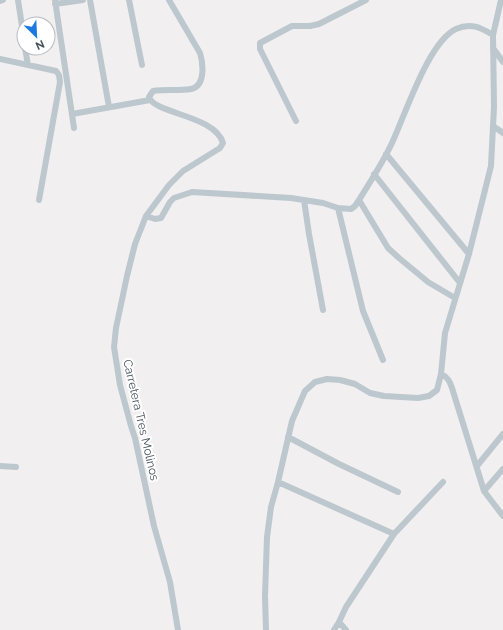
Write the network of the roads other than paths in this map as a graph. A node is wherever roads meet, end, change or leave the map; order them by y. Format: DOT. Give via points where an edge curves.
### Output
graph roads {
  1 [pos="0,0"];
  2 [pos="3,0"];
  3 [pos="18,0"];
  4 [pos="84,0"];
  5 [pos="90,0"];
  6 [pos="129,0"];
  7 [pos="169,0"];
  8 [pos="366,0"];
  9 [pos="501,0"];
  10 [pos="55,2"];
  11 [pos="20,16"];
  12 [pos="493,35"];
  13 [pos="493,48"];
  14 [pos="26,56"];
  15 [pos="0,60"];
  16 [pos="503,62"];
  17 [pos="28,65"];
  18 [pos="142,65"];
  19 [pos="150,100"];
  20 [pos="109,107"];
  21 [pos="72,114"];
  22 [pos="296,121"];
  23 [pos="493,126"];
  24 [pos="74,128"];
  25 [pos="503,133"];
  26 [pos="386,154"];
  27 [pos="374,174"];
  28 [pos="39,200"];
  29 [pos="304,200"];
  30 [pos="359,200"];
  31 [pos="338,208"];
  32 [pos="146,216"];
  33 [pos="469,254"];
  34 [pos="460,283"];
  35 [pos="455,298"];
  36 [pos="323,310"];
  37 [pos="383,360"];
  38 [pos="441,374"];
  39 [pos="503,434"];
  40 [pos="288,437"];
  41 [pos="0,466"];
  42 [pos="477,466"];
  43 [pos="16,467"];
  44 [pos="503,469"];
  45 [pos="278,482"];
  46 [pos="443,482"];
  47 [pos="484,491"];
  48 [pos="398,492"];
  49 [pos="503,516"];
  50 [pos="394,534"];
  51 [pos="339,622"];
  52 [pos="178,630"];
  53 [pos="266,630"];
  54 [pos="334,630"];
  55 [pos="346,630"];
  1 -- 2 [label="street"];
  3 -- 11 [label="street"];
  4 -- 10 [label="street"];
  5 -- 20 [label="street"];
  6 -- 18 [label="street"];
  7 -- 19 [label="street" via="200,53 202,77 192,89 153,91"];
  8 -- 22 [label="street" via="319,24 292,26 260,43 260,49"];
  9 -- 12 [label="street"];
  10 -- 21 [label="street"];
  12 -- 13 [label="street"];
  12 -- 26 [label="street" via="479,27 467,26 456,29 444,37 421,73"];
  13 -- 16 [label="street"];
  13 -- 23 [label="street"];
  14 -- 17 [label="street"];
  15 -- 17 [label="street"];
  17 -- 28 [label="street" via="56,71 60,82"];
  19 -- 20 [label="street"];
  19 -- 32 [label="street, Carretera Tres Molinos" via="161,107 202,122 216,131 223,143 220,148 183,172 169,185"];
  20 -- 21 [label="street"];
  21 -- 24 [label="street"];
  23 -- 25 [label="street"];
  23 -- 33 [label="street" via="491,166"];
  26 -- 27 [label="street"];
  26 -- 33 [label="street"];
  27 -- 30 [label="street"];
  27 -- 34 [label="street"];
  29 -- 31 [label="street"];
  29 -- 32 [label="street" via="192,192 174,198 161,218"];
  29 -- 36 [label="street"];
  30 -- 31 [label="street" via="351,209"];
  30 -- 35 [label="street" via="388,248 428,282"];
  31 -- 37 [label="street" via="362,311"];
  32 -- 52 [label="street, Carretera Tres Molinos" via="135,244 127,276 114,346 120,385 170,582"];
  33 -- 34 [label="street"];
  34 -- 35 [label="street"];
  35 -- 38 [label="street" via="445,332"];
  38 -- 40 [label="street" via="437,390 429,396 418,398 370,393 355,384 340,380 327,379 315,382 305,391 297,407"];
  38 -- 42 [label="street" via="450,382"];
  39 -- 42 [label="street"];
  40 -- 45 [label="street"];
  40 -- 48 [label="street"];
  41 -- 43 [label="street"];
  42 -- 47 [label="street"];
  44 -- 47 [label="street"];
  45 -- 50 [label="street"];
  45 -- 53 [label="street" via="271,506 267,537 264,596"];
  46 -- 50 [label="street"];
  47 -- 49 [label="street"];
  50 -- 51 [label="street" via="346,607"];
  51 -- 54 [label="street"];
  51 -- 55 [label="street"];
}
